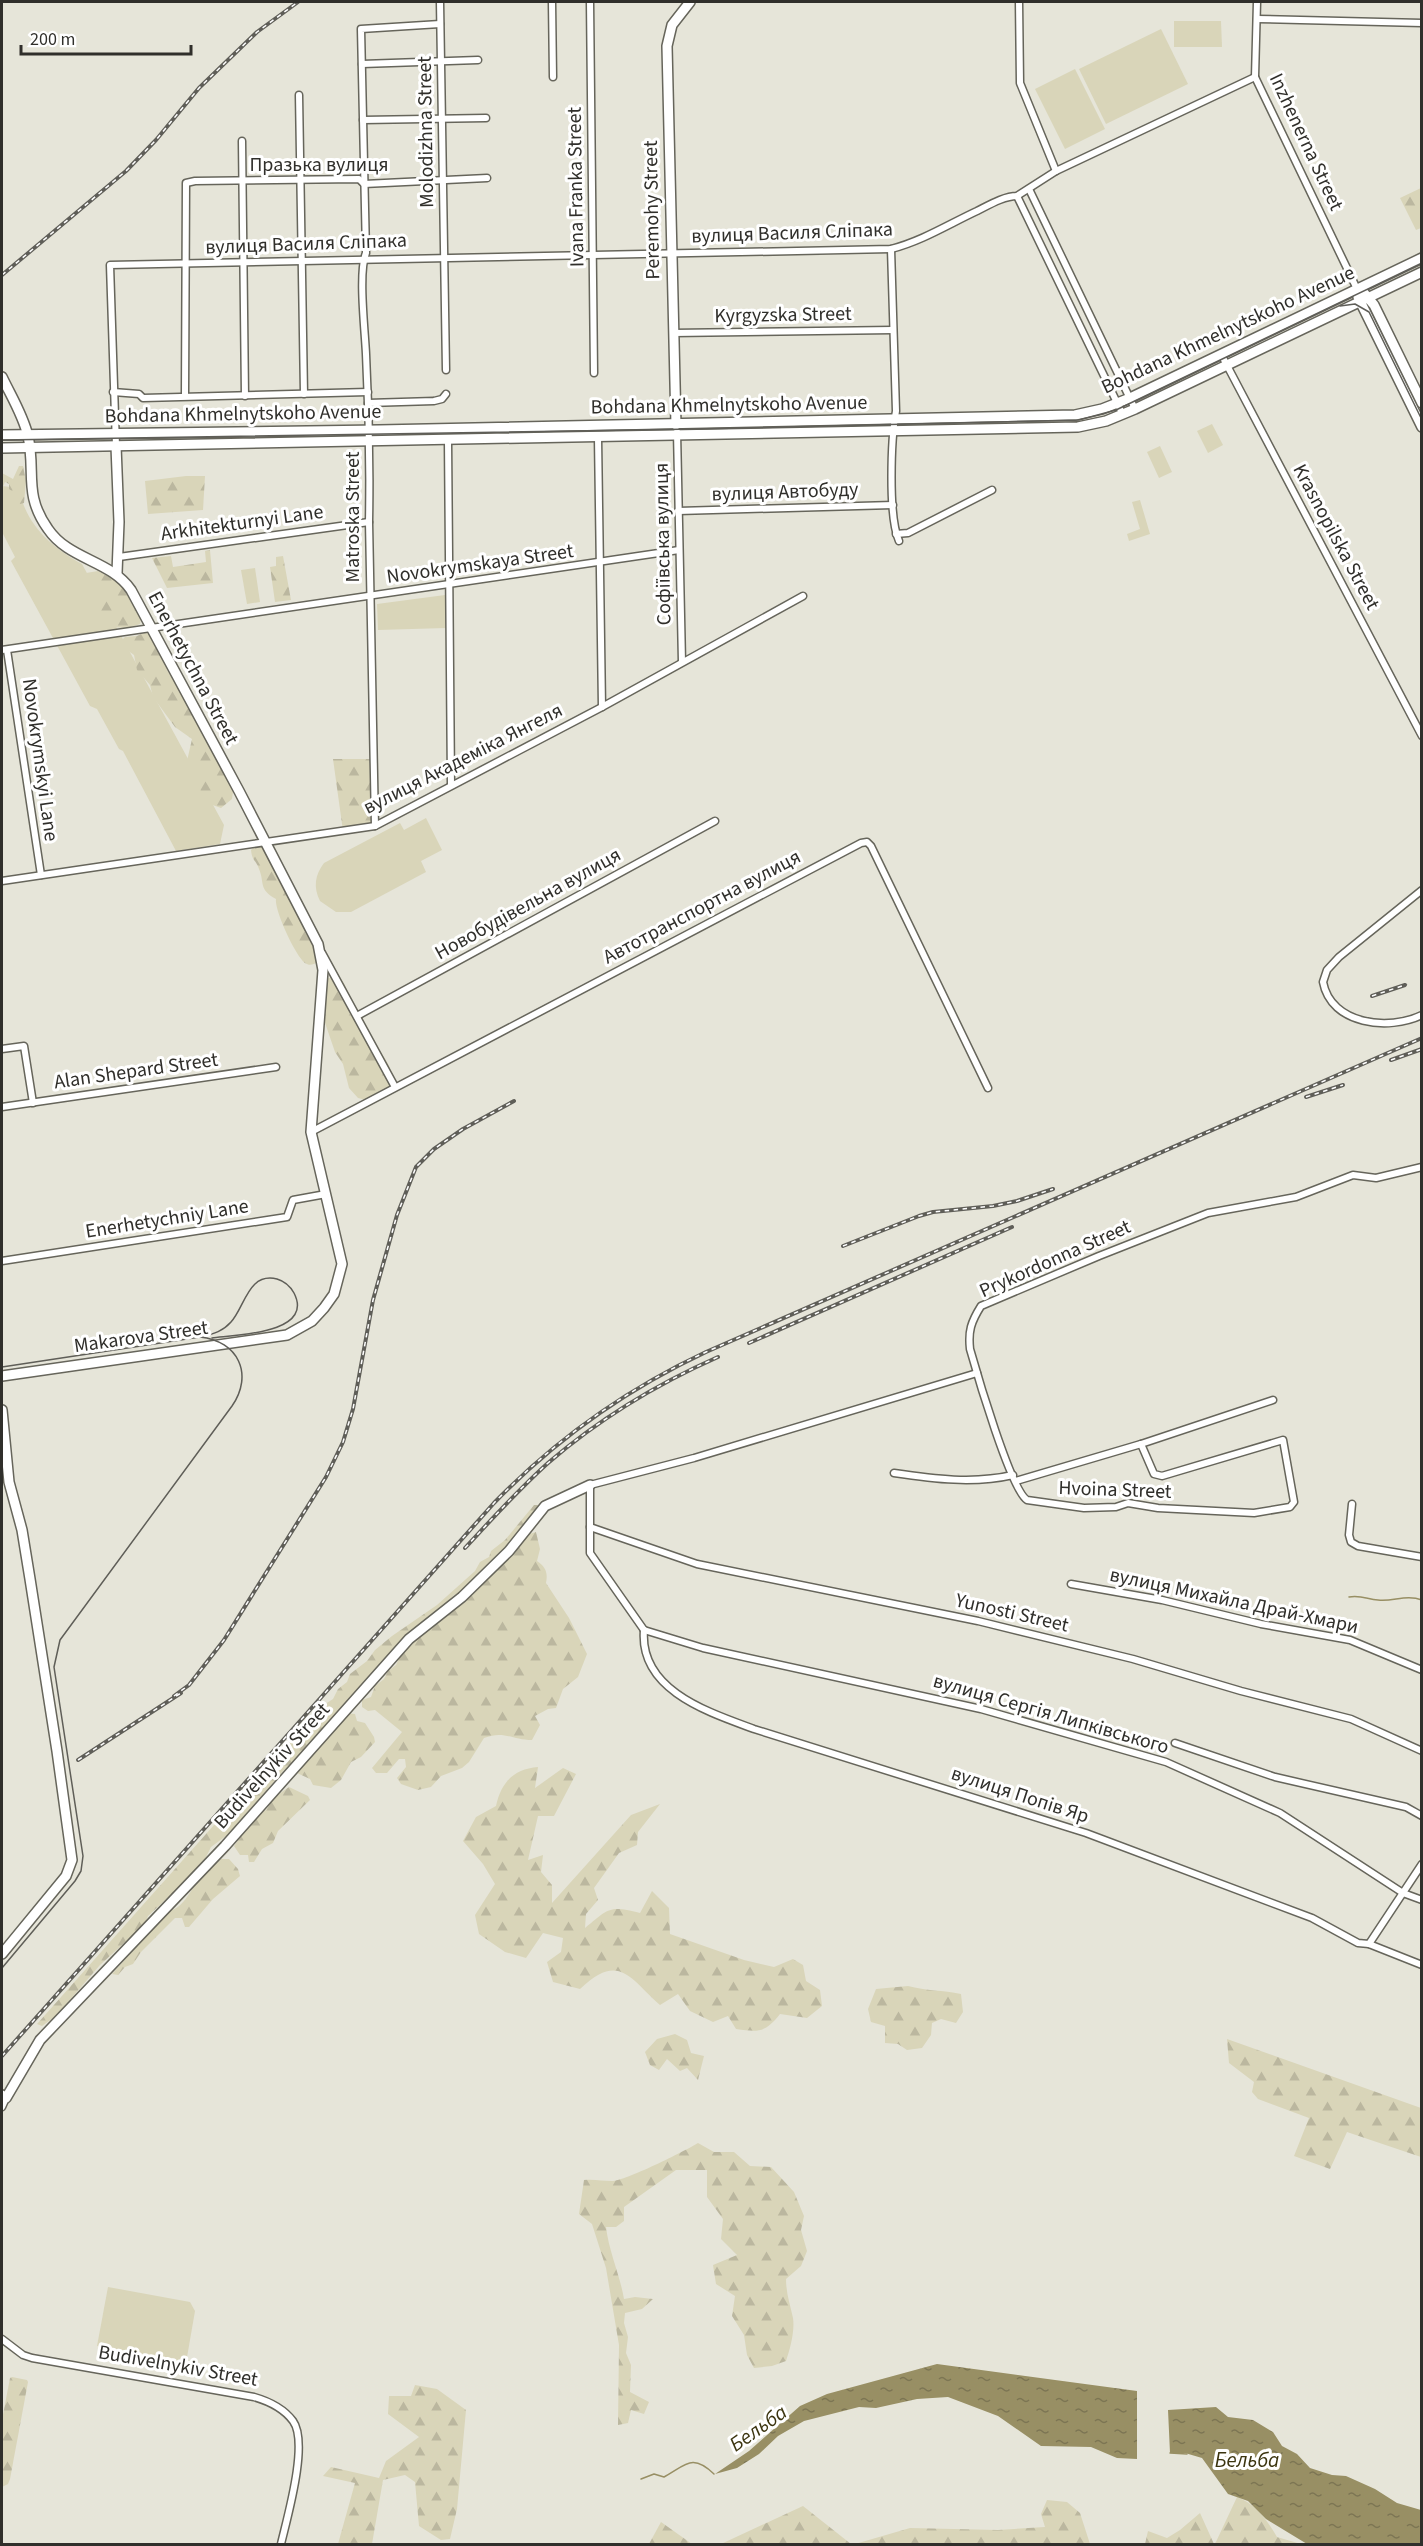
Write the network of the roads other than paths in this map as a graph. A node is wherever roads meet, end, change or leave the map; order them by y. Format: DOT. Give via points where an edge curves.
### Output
graph roads {
  1 [pos="440,2"];
  2 [pos="552,2"];
  3 [pos="590,2"];
  4 [pos="690,2"];
  5 [pos="1019,2"];
  6 [pos="1257,2"];
  7 [pos="1257,20"];
  8 [pos="440,24"];
  9 [pos="1422,24"];
  10 [pos="441,60"];
  11 [pos="478,60"];
  12 [pos="362,64"];
  13 [pos="1255,77"];
  14 [pos="553,78"];
  15 [pos="299,95"];
  16 [pos="442,117"];
  17 [pos="486,118"];
  18 [pos="363,120"];
  19 [pos="242,141"];
  20 [pos="1056,171"];
  21 [pos="487,178"];
  22 [pos="444,179"];
  23 [pos="300,180"];
  24 [pos="242,181"];
  25 [pos="364,184"];
  26 [pos="1029,189"];
  27 [pos="1017,196"];
  28 [pos="891,249"];
  29 [pos="671,253"];
  30 [pos="593,254"];
  31 [pos="446,256"];
  32 [pos="1422,258"];
  33 [pos="363,260"];
  34 [pos="300,262"];
  35 [pos="243,263"];
  36 [pos="185,264"];
  37 [pos="1422,272"];
  38 [pos="1358,289"];
  39 [pos="1369,297"];
  40 [pos="1359,302"];
  41 [pos="893,330"];
  42 [pos="674,333"];
  43 [pos="1221,354"];
  44 [pos="1403,364"];
  45 [pos="1227,365"];
  46 [pos="1393,369"];
  47 [pos="446,370"];
  48 [pos="594,373"];
  49 [pos="2,377"];
  50 [pos="113,392"];
  51 [pos="368,392"];
  52 [pos="304,394"];
  53 [pos="446,394"];
  54 [pos="185,395"];
  55 [pos="245,396"];
  56 [pos="1130,398"];
  57 [pos="368,403"];
  58 [pos="1422,403"];
  59 [pos="1117,404"];
  60 [pos="1135,409"];
  61 [pos="1123,415"];
  62 [pos="894,420"];
  63 [pos="676,424"];
  64 [pos="1422,427"];
  65 [pos="369,430"];
  66 [pos="892,432"];
  67 [pos="116,433"];
  68 [pos="28,434"];
  69 [pos="2,435"];
  70 [pos="677,436"];
  71 [pos="598,438"];
  72 [pos="448,441"];
  73 [pos="369,442"];
  74 [pos="116,446"];
  75 [pos="2,448"];
  76 [pos="29,448"];
  77 [pos="992,490"];
  78 [pos="894,505"];
  79 [pos="678,511"];
  80 [pos="369,522"];
  81 [pos="679,550"];
  82 [pos="119,557"];
  83 [pos="599,563"];
  84 [pos="117,573"];
  85 [pos="448,585"];
  86 [pos="370,596"];
  87 [pos="803,596"];
  88 [pos="153,628"];
  89 [pos="4,650"];
  90 [pos="682,662"];
  91 [pos="602,707"];
  92 [pos="1422,736"];
  93 [pos="451,785"];
  94 [pos="715,821"];
  95 [pos="375,826"];
  96 [pos="266,843"];
  97 [pos="41,875"];
  98 [pos="2,881"];
  99 [pos="1422,890"];
  100 [pos="318,944"];
  101 [pos="1422,1015"];
  102 [pos="357,1016"];
  103 [pos="2,1048"];
  104 [pos="276,1066"];
  105 [pos="394,1087"];
  106 [pos="988,1088"];
  107 [pos="33,1103"];
  108 [pos="2,1107"];
  109 [pos="311,1132"];
  110 [pos="1422,1167"];
  111 [pos="326,1194"];
  112 [pos="2,1262"];
  113 [pos="287,1335"];
  114 [pos="977,1373"];
  115 [pos="2,1376"];
  116 [pos="1273,1400"];
  117 [pos="2,1410"];
  118 [pos="1141,1444"];
  119 [pos="894,1473"];
  120 [pos="1014,1478"];
  121 [pos="590,1485"];
  122 [pos="1352,1504"];
  123 [pos="590,1527"];
  124 [pos="1422,1557"];
  125 [pos="1071,1584"];
  126 [pos="644,1630"];
  127 [pos="1422,1670"];
  128 [pos="1175,1743"];
  129 [pos="1422,1750"];
  130 [pos="1422,1816"];
  131 [pos="1422,1864"];
  132 [pos="1403,1893"];
  133 [pos="1422,1900"];
  134 [pos="1369,1944"];
  135 [pos="2,1954"];
  136 [pos="1422,1965"];
  137 [pos="3,2100"];
  138 [pos="2,2339"];
  139 [pos="281,2544"];
  1 -- 8 [label="street, Molodizhna Street"];
  2 -- 14 [label="street"];
  3 -- 30 [label="street, Ivana Franka Street"];
  4 -- 29 [label="main road, Peremohy Street" via="672,25 667,46"];
  5 -- 20 [label="street" via="1020,83"];
  6 -- 7 [label="street, Inzhenerna Street"];
  7 -- 9 [label="street"];
  7 -- 13 [label="street, Inzhenerna Street"];
  8 -- 10 [label="street, Molodizhna Street"];
  8 -- 12 [label="street, Matroska Street" via="361,29"];
  10 -- 11 [label="street"];
  10 -- 12 [label="street"];
  10 -- 16 [label="street, Molodizhna Street"];
  12 -- 18 [label="street, Matroska Street"];
  13 -- 20 [label="street, вулиця Василя Сліпака"];
  13 -- 38 [label="street, Inzhenerna Street"];
  15 -- 23 [label="street"];
  16 -- 17 [label="street"];
  16 -- 18 [label="street"];
  16 -- 22 [label="street, Molodizhna Street"];
  18 -- 25 [label="street, Matroska Street"];
  19 -- 24 [label="street"];
  20 -- 26 [label="street, вулиця Василя Сліпака"];
  21 -- 22 [label="street, Празька вулиця"];
  22 -- 25 [label="street, Празька вулиця"];
  22 -- 31 [label="street, Molodizhna Street"];
  23 -- 24 [label="street, Празька вулиця"];
  23 -- 25 [label="street, Празька вулиця" via="359,179"];
  23 -- 34 [label="street"];
  24 -- 35 [label="street"];
  24 -- 36 [label="street, Празька вулиця" via="186,183"];
  25 -- 33 [label="street, Matroska Street"];
  26 -- 27 [label="street, вулиця Василя Сліпака"];
  26 -- 56 [label="street"];
  27 -- 28 [label="street, вулиця Василя Сліпака" via="990,204"];
  27 -- 59 [label="street"];
  28 -- 29 [label="street, вулиця Василя Сліпака"];
  28 -- 41 [label="street"];
  29 -- 30 [label="street, вулиця Василя Сліпака"];
  29 -- 42 [label="main road, Peremohy Street"];
  30 -- 31 [label="street, вулиця Василя Сліпака"];
  30 -- 48 [label="street, Ivana Franka Street"];
  31 -- 33 [label="street, вулиця Василя Сліпака"];
  31 -- 47 [label="street, Molodizhna Street"];
  32 -- 38 [label="main road, Bohdana Khmelnytskoho Avenue"];
  33 -- 34 [label="street, вулиця Василя Сліпака"];
  33 -- 51 [label="street, Matroska Street"];
  34 -- 35 [label="street, вулиця Василя Сліпака"];
  34 -- 52 [label="street"];
  35 -- 36 [label="street, вулиця Василя Сліпака"];
  35 -- 55 [label="street"];
  36 -- 50 [label="street, вулиця Василя Сліпака" via="110,265"];
  36 -- 54 [label="street"];
  37 -- 39 [label="main road, Bohdana Khmelnytskoho Avenue"];
  38 -- 39 [label="main road"];
  38 -- 40 [label="main road"];
  38 -- 43 [label="main road, Bohdana Khmelnytskoho Avenue"];
  39 -- 40 [label="main road, Bohdana Khmelnytskoho Avenue"];
  39 -- 44 [label="main road"];
  40 -- 45 [label="main road, Bohdana Khmelnytskoho Avenue"];
  40 -- 46 [label="main road"];
  41 -- 42 [label="street, Kyrgyzska Street"];
  41 -- 62 [label="street"];
  42 -- 63 [label="main road, Peremohy Street"];
  43 -- 45 [label="street, Krasnopilska Street"];
  43 -- 56 [label="main road, Bohdana Khmelnytskoho Avenue"];
  44 -- 46 [label="main road"];
  44 -- 58 [label="main road"];
  45 -- 60 [label="main road, Bohdana Khmelnytskoho Avenue"];
  45 -- 92 [label="street, Krasnopilska Street"];
  46 -- 64 [label="main road"];
  49 -- 68 [label="main road"];
  50 -- 54 [label="street" via="139,394 143,398"];
  50 -- 67 [label="street"];
  51 -- 52 [label="street"];
  51 -- 57 [label="street, Matroska Street"];
  52 -- 55 [label="street"];
  53 -- 57 [label="street" via="434,401"];
  54 -- 55 [label="street"];
  56 -- 59 [label="main road, Bohdana Khmelnytskoho Avenue"];
  56 -- 60 [label="street"];
  57 -- 65 [label="street, Matroska Street"];
  59 -- 61 [label="street"];
  59 -- 62 [label="main road, Bohdana Khmelnytskoho Avenue" via="1066,416"];
  60 -- 61 [label="main road, Bohdana Khmelnytskoho Avenue"];
  61 -- 66 [label="main road, Bohdana Khmelnytskoho Avenue" via="1069,428"];
  62 -- 63 [label="main road, Bohdana Khmelnytskoho Avenue"];
  62 -- 66 [label="street"];
  63 -- 65 [label="main road, Bohdana Khmelnytskoho Avenue"];
  63 -- 70 [label="street, Софіївська вулиця"];
  65 -- 67 [label="main road, Bohdana Khmelnytskoho Avenue"];
  65 -- 73 [label="street, Matroska Street"];
  66 -- 70 [label="main road, Bohdana Khmelnytskoho Avenue"];
  66 -- 78 [label="street"];
  67 -- 68 [label="main road, Bohdana Khmelnytskoho Avenue"];
  67 -- 74 [label="street"];
  68 -- 69 [label="main road, Bohdana Khmelnytskoho Avenue"];
  68 -- 76 [label="main road, Enerhetychna Street"];
  70 -- 71 [label="main road, Bohdana Khmelnytskoho Avenue"];
  70 -- 79 [label="street, Софіївська вулиця"];
  71 -- 72 [label="main road, Bohdana Khmelnytskoho Avenue"];
  71 -- 83 [label="street"];
  72 -- 73 [label="main road, Bohdana Khmelnytskoho Avenue"];
  72 -- 85 [label="street"];
  73 -- 74 [label="main road, Bohdana Khmelnytskoho Avenue"];
  73 -- 80 [label="street, Matroska Street"];
  74 -- 76 [label="main road, Bohdana Khmelnytskoho Avenue"];
  74 -- 82 [label="main road"];
  75 -- 76 [label="main road, Bohdana Khmelnytskoho Avenue"];
  76 -- 84 [label="main road, Enerhetychna Street" via="31,491 48,530 65,548"];
  77 -- 78 [label="street" via="897,538"];
  78 -- 79 [label="street, вулиця Автобуду"];
  79 -- 81 [label="street, Софіївська вулиця"];
  80 -- 82 [label="street, Arkhitekturnyi Lane"];
  80 -- 86 [label="street, Matroska Street"];
  81 -- 83 [label="street, Novokrymskaya Street"];
  81 -- 90 [label="street, Софіївська вулиця"];
  82 -- 84 [label="main road"];
  83 -- 85 [label="street, Novokrymskaya Street"];
  83 -- 91 [label="street"];
  84 -- 88 [label="main road, Enerhetychna Street"];
  85 -- 86 [label="street, Novokrymskaya Street"];
  85 -- 93 [label="street"];
  86 -- 88 [label="street, Novokrymskaya Street"];
  86 -- 95 [label="street, Matroska Street"];
  87 -- 90 [label="street, вулиця Академіка Янгеля"];
  88 -- 89 [label="street, Novokrymskaya Street"];
  88 -- 96 [label="main road, Enerhetychna Street"];
  89 -- 97 [label="street, Novokrymskyi Lane"];
  90 -- 91 [label="street, вулиця Академіка Янгеля"];
  91 -- 93 [label="street, вулиця Академіка Янгеля"];
  93 -- 95 [label="street, вулиця Академіка Янгеля"];
  94 -- 102 [label="street, Новобудівельна вулиця"];
  95 -- 96 [label="street, вулиця Академіка Янгеля"];
  96 -- 97 [label="street, вулиця Академіка Янгеля"];
  96 -- 100 [label="main road, Enerhetychna Street"];
  97 -- 98 [label="street, вулиця Академіка Янгеля"];
  99 -- 101 [label="street" via="1339,957 1327,970 1323,982 1331,1003 1357,1019 1399,1024"];
  100 -- 102 [label="street, Enerhetychna Street"];
  100 -- 109 [label="main road, Enerhetychna Street" via="323,970"];
  102 -- 105 [label="street, Enerhetychna Street"];
  103 -- 107 [label="street" via="24,1046"];
  104 -- 107 [label="street, Alan Shepard Street"];
  105 -- 106 [label="street, Автотранспортна вулиця" via="867,842"];
  105 -- 109 [label="street, Автотранспортна вулиця"];
  107 -- 108 [label="street, Alan Shepard Street"];
  109 -- 111 [label="main road, Enerhetychna Street"];
  110 -- 114 [label="street, Prykordonna Street" via="1376,1178 1353,1175 1296,1197 1208,1213 981,1306 968,1334"];
  111 -- 112 [label="street, Enerhetychniy Lane" via="293,1200 287,1217"];
  111 -- 113 [label="main road, Enerhetychna Street" via="342,1264 340,1276 334,1294 312,1322"];
  113 -- 115 [label="main road, Makarova Street"];
  114 -- 120 [label="street, Prykordonna Street"];
  114 -- 121 [label="street"];
  116 -- 118 [label="street"];
  117 -- 135 [label="main road" via="9,1482 27,1559 72,1860 66,1876"];
  118 -- 120 [label="street"];
  118 -- 120 [label="street, Hvoina Street" via="1154,1474 1162,1476 1283,1440 1294,1502 1290,1507 1254,1513 1128,1503 1084,1508 1027,1500"];
  119 -- 120 [label="street" via="944,1480"];
  121 -- 123 [label="street"];
  121 -- 137 [label="main road, Budivelnykiv Street" via="544,1506 501,1559 462,1597 408,1639 225,1846 40,2040"];
  122 -- 124 [label="street" via="1351,1542"];
  123 -- 126 [label="street" via="590,1553"];
  123 -- 129 [label="street, Yunosti Street" via="697,1564 978,1621 1133,1659 1351,1719"];
  125 -- 127 [label="street, вулиця Михайла Драй-Хмари" via="1350,1640"];
  126 -- 132 [label="street, вулиця Сергія Липківського" via="703,1648 981,1708 1166,1762 1280,1813"];
  126 -- 134 [label="street, вулиця Попів Яр" via="642,1647 653,1669 674,1693 704,1710 1086,1833 1312,1917 1358,1943"];
  128 -- 130 [label="street, вулиця Сергія Липківського" via="1275,1777 1406,1807"];
  131 -- 132 [label="street"];
  132 -- 133 [label="street, вулиця Сергія Липківського"];
  132 -- 134 [label="street"];
  134 -- 136 [label="street, вулиця Попів Яр"];
  138 -- 139 [label="street, Budivelnykiv Street" via="32,2358 254,2397 277,2407 294,2422 299,2445"];
}
